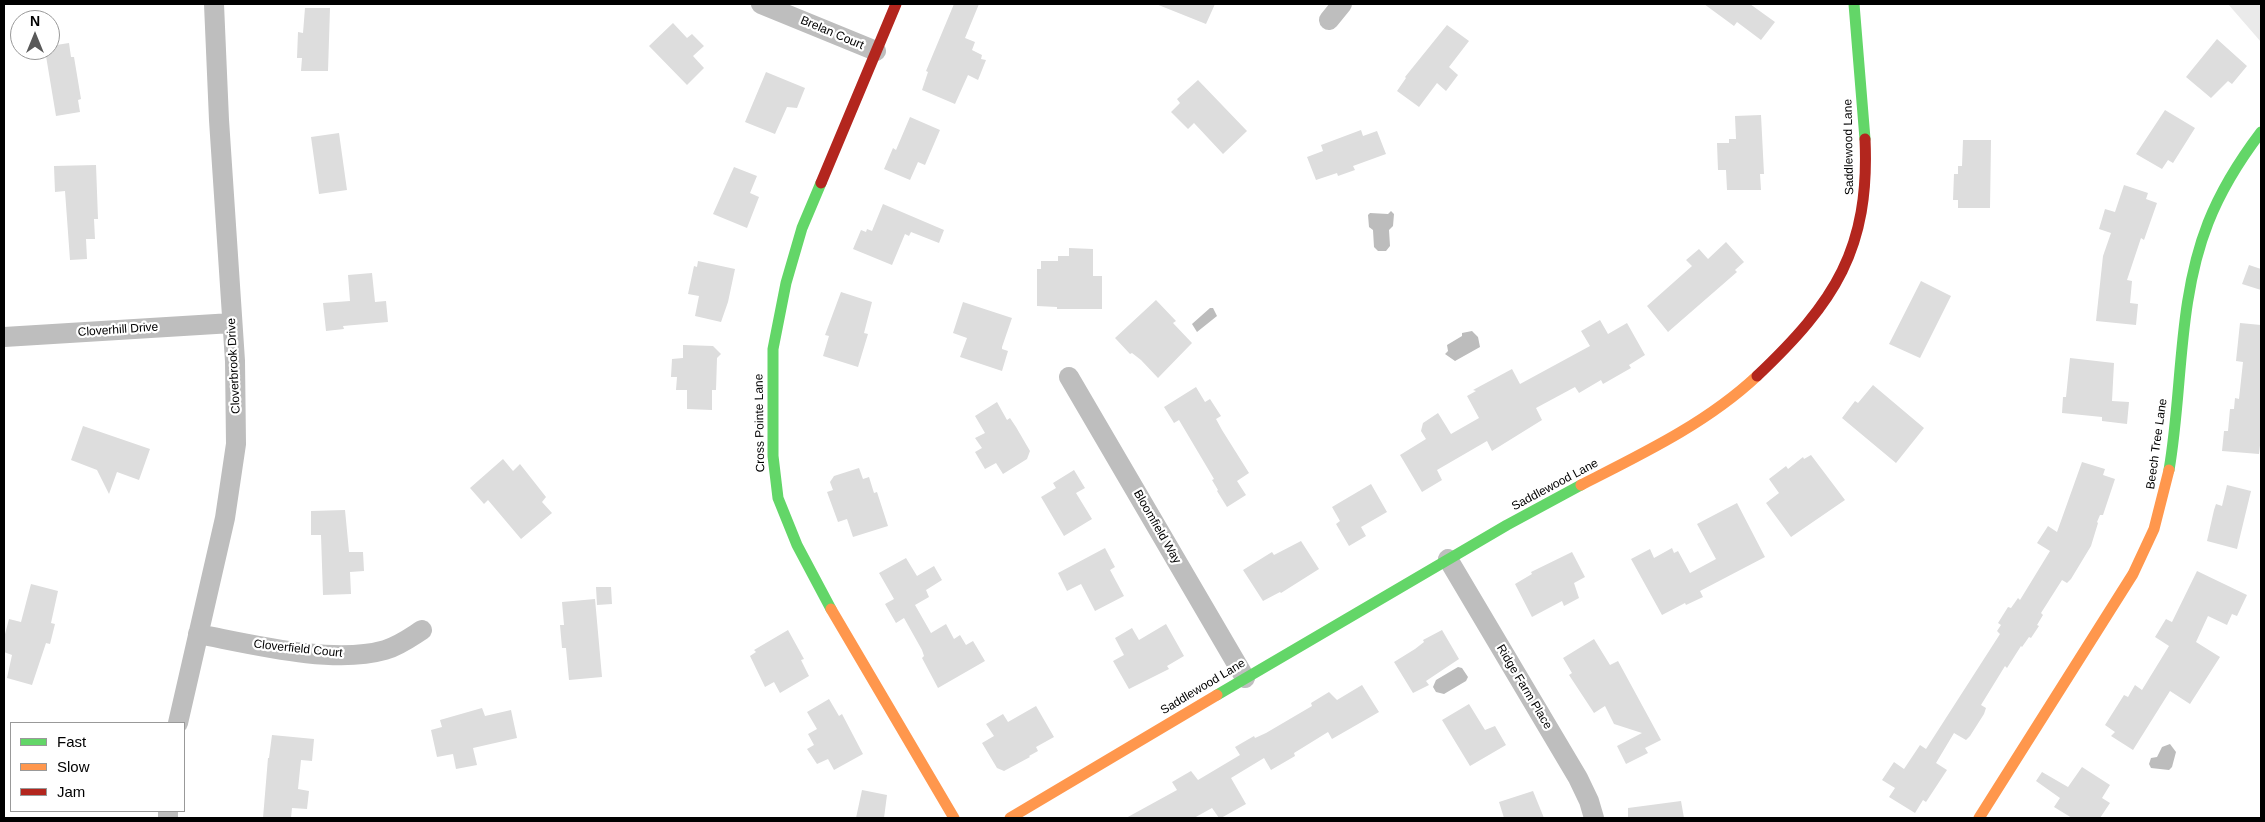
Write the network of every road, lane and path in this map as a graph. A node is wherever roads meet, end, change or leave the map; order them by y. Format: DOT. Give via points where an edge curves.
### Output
graph roads {
  1 [pos="214,4"];
  2 [pos="761,4"];
  3 [pos="896,4"];
  4 [pos="1342,4"];
  5 [pos="1854,4"];
  6 [pos="1329,20"];
  7 [pos="876,52"];
  8 [pos="2261,132"];
  9 [pos="232,323"];
  10 [pos="4,338"];
  11 [pos="1069,376"];
  12 [pos="1448,559"];
  13 [pos="422,630"];
  14 [pos="198,634"];
  15 [pos="1245,678"];
  16 [pos="178,722"];
  17 [pos="954,818"];
  18 [pos="1010,818"];
  19 [pos="1594,818"];
  20 [pos="1978,818"];
  1 -- 9 [label="street, Cloverbrook Drive"];
  2 -- 7 [label="street, Brelan Court"];
  3 -- 7 [label="street, Cross Pointe Lane"];
  4 -- 6 [label="street"];
  5 -- 12 [label="street, Saddlewood Lane" via="1865,126 1865,193 1853,249 1826,299 1766,369 1715,411 1669,440 1574,488"];
  7 -- 17 [label="street, Cross Pointe Lane" via="802,228 786,284 773,349 774,472 782,512 804,561"];
  8 -- 20 [label="street, Beech Tree Lane" via="2222,189 2206,226 2194,267 2170,465 2148,543 2115,606"];
  9 -- 10 [label="street, Cloverhill Drive"];
  9 -- 14 [label="street, Cloverbrook Drive" via="237,413 235,461"];
  11 -- 15 [label="street, Bloomfield Way"];
  12 -- 15 [label="street, Saddlewood Lane"];
  12 -- 19 [label="street, Ridge Farm Place" via="1578,778"];
  13 -- 14 [label="street, Cloverfield Court" via="388,649 349,654 303,652"];
  14 -- 16 [label="street, Cloverbrook Drive"];
  15 -- 18 [label="street, Saddlewood Lane"];
}
